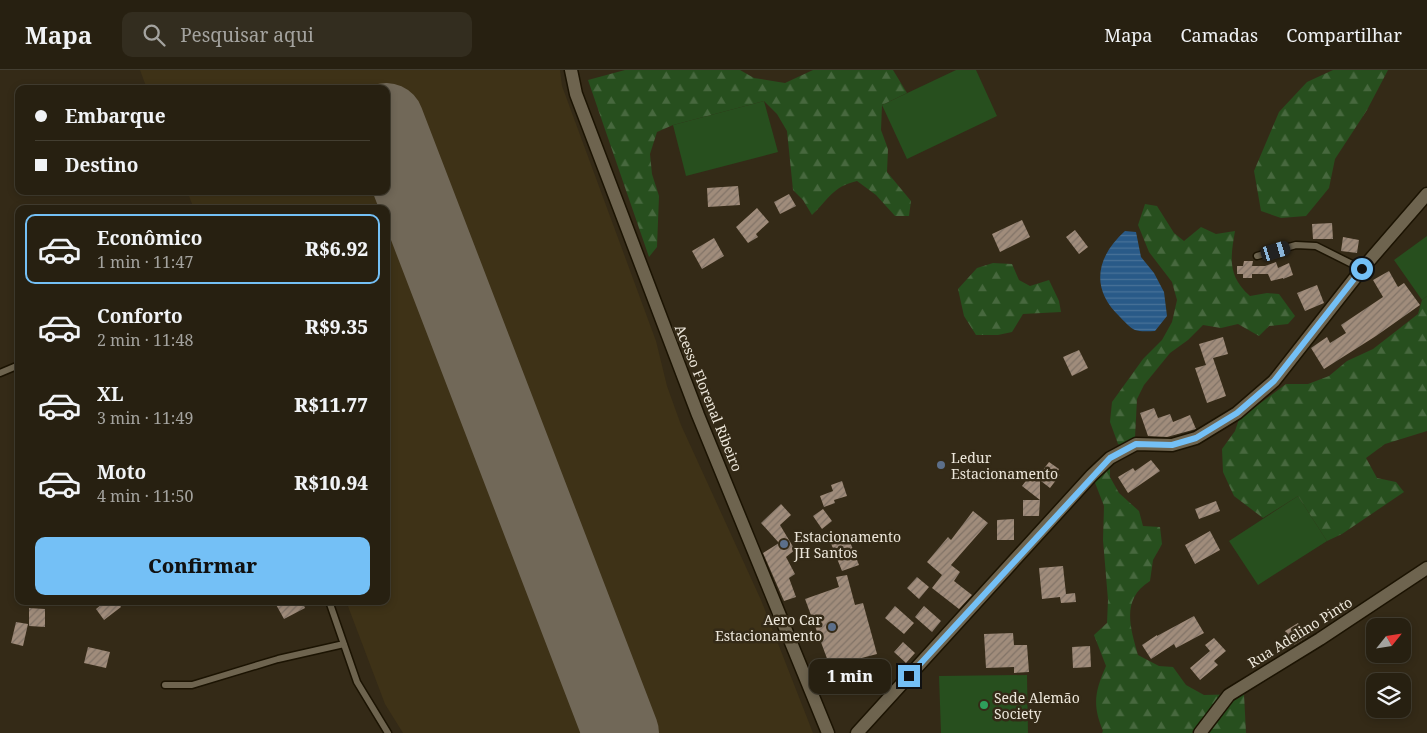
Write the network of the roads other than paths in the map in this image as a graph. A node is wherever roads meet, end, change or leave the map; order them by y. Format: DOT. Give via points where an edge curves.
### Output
graph roads {
  1 [pos="571,70"];
  2 [pos="1427,194"];
  3 [pos="1257,256"];
  4 [pos="1362,269"];
  5 [pos="15,367"];
  6 [pos="0,373"];
  7 [pos="1427,568"];
  8 [pos="330,605"];
  9 [pos="344,644"];
  10 [pos="165,685"];
  11 [pos="388,733"];
  12 [pos="828,733"];
  13 [pos="857,733"];
  14 [pos="1200,733"];
  1 -- 12 [label="street, Acesso Florenal Ribeiro" via="576,94 698,415"];
  2 -- 4 [label="street"];
  3 -- 4 [label="lane" via="1296,245 1316,246"];
  4 -- 13 [label="street" via="1274,381 1237,413 1196,438 1172,445 1136,444 1110,458"];
  5 -- 6 [label="lane"];
  7 -- 14 [label="street, Rua Adelino Pinto" via="1229,695"];
  8 -- 9 [label="lane"];
  9 -- 10 [label="lane" via="278,659 192,685"];
  9 -- 11 [label="lane" via="357,682"];
}
